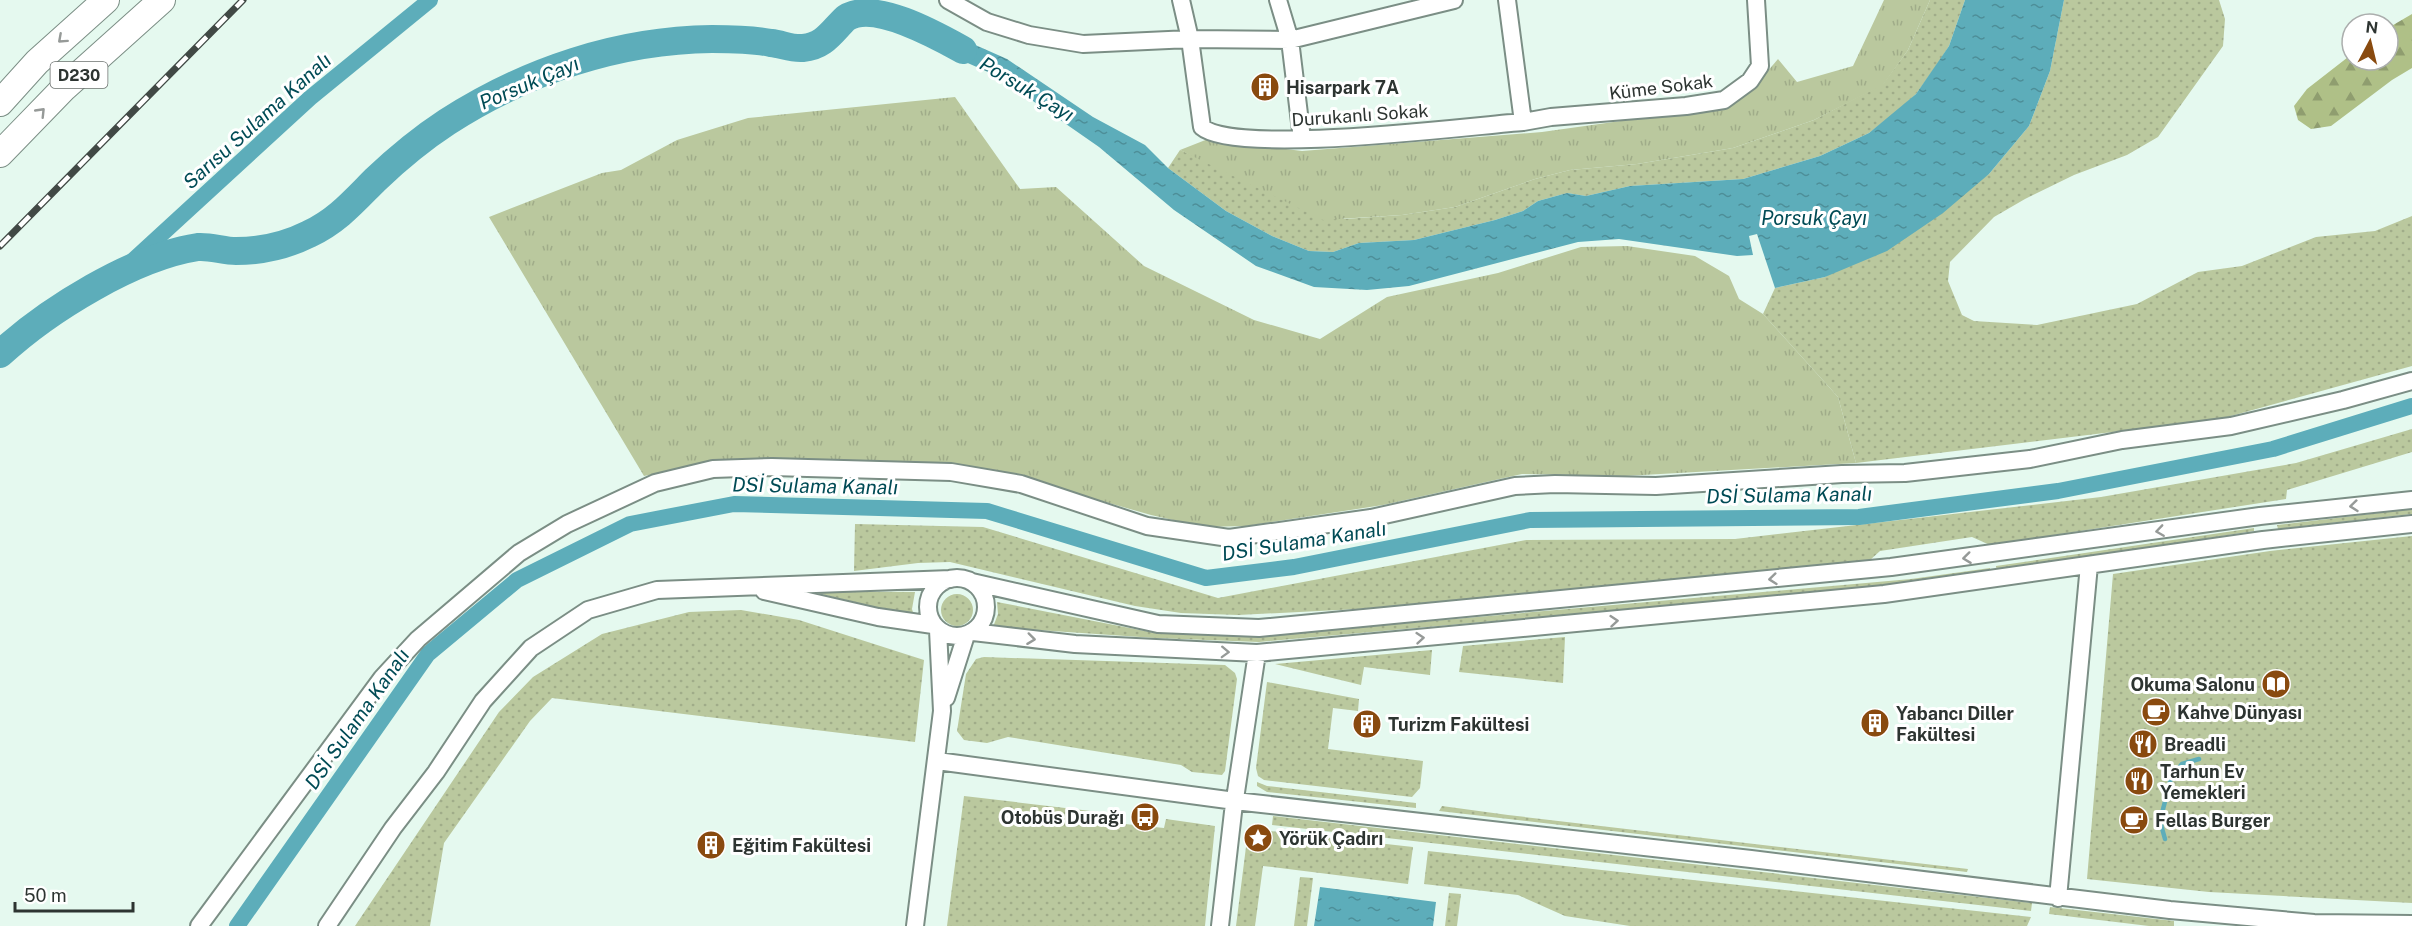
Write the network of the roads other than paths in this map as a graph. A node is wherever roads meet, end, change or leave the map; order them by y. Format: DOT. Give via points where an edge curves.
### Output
graph roads {
  1 [pos="106,0"];
  2 [pos="162,0"];
  3 [pos="948,0"];
  4 [pos="1181,0"];
  5 [pos="1278,0"];
  6 [pos="1454,0"];
  7 [pos="1507,0"];
  8 [pos="1756,0"];
  9 [pos="1190,39"];
  10 [pos="1290,40"];
  11 [pos="0,103"];
  12 [pos="1523,122"];
  13 [pos="1302,139"];
  14 [pos="0,154"];
  15 [pos="2412,381"];
  16 [pos="2412,500"];
  17 [pos="2260,516"];
  18 [pos="2412,524"];
  19 [pos="2263,540"];
  20 [pos="2089,566"];
  21 [pos="951,579"];
  22 [pos="972,582"];
  23 [pos="739,586"];
  24 [pos="936,628"];
  25 [pos="970,634"];
  26 [pos="1257,653"];
  27 [pos="942,711"];
  28 [pos="937,761"];
  29 [pos="1235,801"];
  30 [pos="2058,898"];
  31 [pos="2217,921"];
  32 [pos="2412,924"];
  33 [pos="199,926"];
  34 [pos="327,926"];
  35 [pos="915,926"];
  36 [pos="1220,926"];
  1 -- 11 [label="highway, D230, one-way" via="37,62"];
  14 -- 2 [label="highway, D230, one-way" via="64,88"];
  3 -- 9 [label="street" via="987,22 1029,36 1083,44"];
  4 -- 9 [label="street"];
  5 -- 10 [label="street"];
  6 -- 10 [label="street"];
  7 -- 12 [label="street"];
  8 -- 12 [label="street, Küme Sokak" via="1760,66 1750,81 1724,100"];
  9 -- 10 [label="street"];
  9 -- 13 [label="street, Durukanlı Sokak" via="1202,127 1209,134"];
  10 -- 13 [label="street"];
  12 -- 13 [label="street, Durukanlı Sokak"];
  15 -- 33 [label="street" via="2231,426 2122,440 2030,459 1905,473 1656,486 1515,486 1371,518 1229,538 1147,526 1021,484 951,472 772,467 725,469 655,483 567,524 519,553 418,639 382,678"];
  16 -- 17 [label="street, one-way"];
  17 -- 19 [label="street"];
  17 -- 22 [label="street, one-way" via="1891,567 1259,628 1158,624"];
  18 -- 19 [label="street"];
  19 -- 20 [label="street"];
  26 -- 20 [label="street, one-way" via="1884,594"];
  20 -- 30 [label="street"];
  21 -- 22 [label="street"];
  21 -- 23 [label="street"];
  21 -- 24 [label="street" via="938,585 929,597 927,612"];
  22 -- 25 [label="street" via="982,593 986,607 983,621"];
  23 -- 24 [label="street"];
  23 -- 34 [label="street" via="657,590 588,610 531,648 483,702"];
  24 -- 25 [label="street" via="952,636"];
  24 -- 27 [label="street"];
  25 -- 26 [label="street, one-way" via="1075,644"];
  25 -- 27 [label="street"];
  26 -- 29 [label="street"];
  27 -- 28 [label="street"];
  28 -- 29 [label="street"];
  28 -- 35 [label="street"];
  29 -- 30 [label="street"];
  29 -- 36 [label="street"];
  30 -- 31 [label="street"];
  31 -- 32 [label="street"];
}
